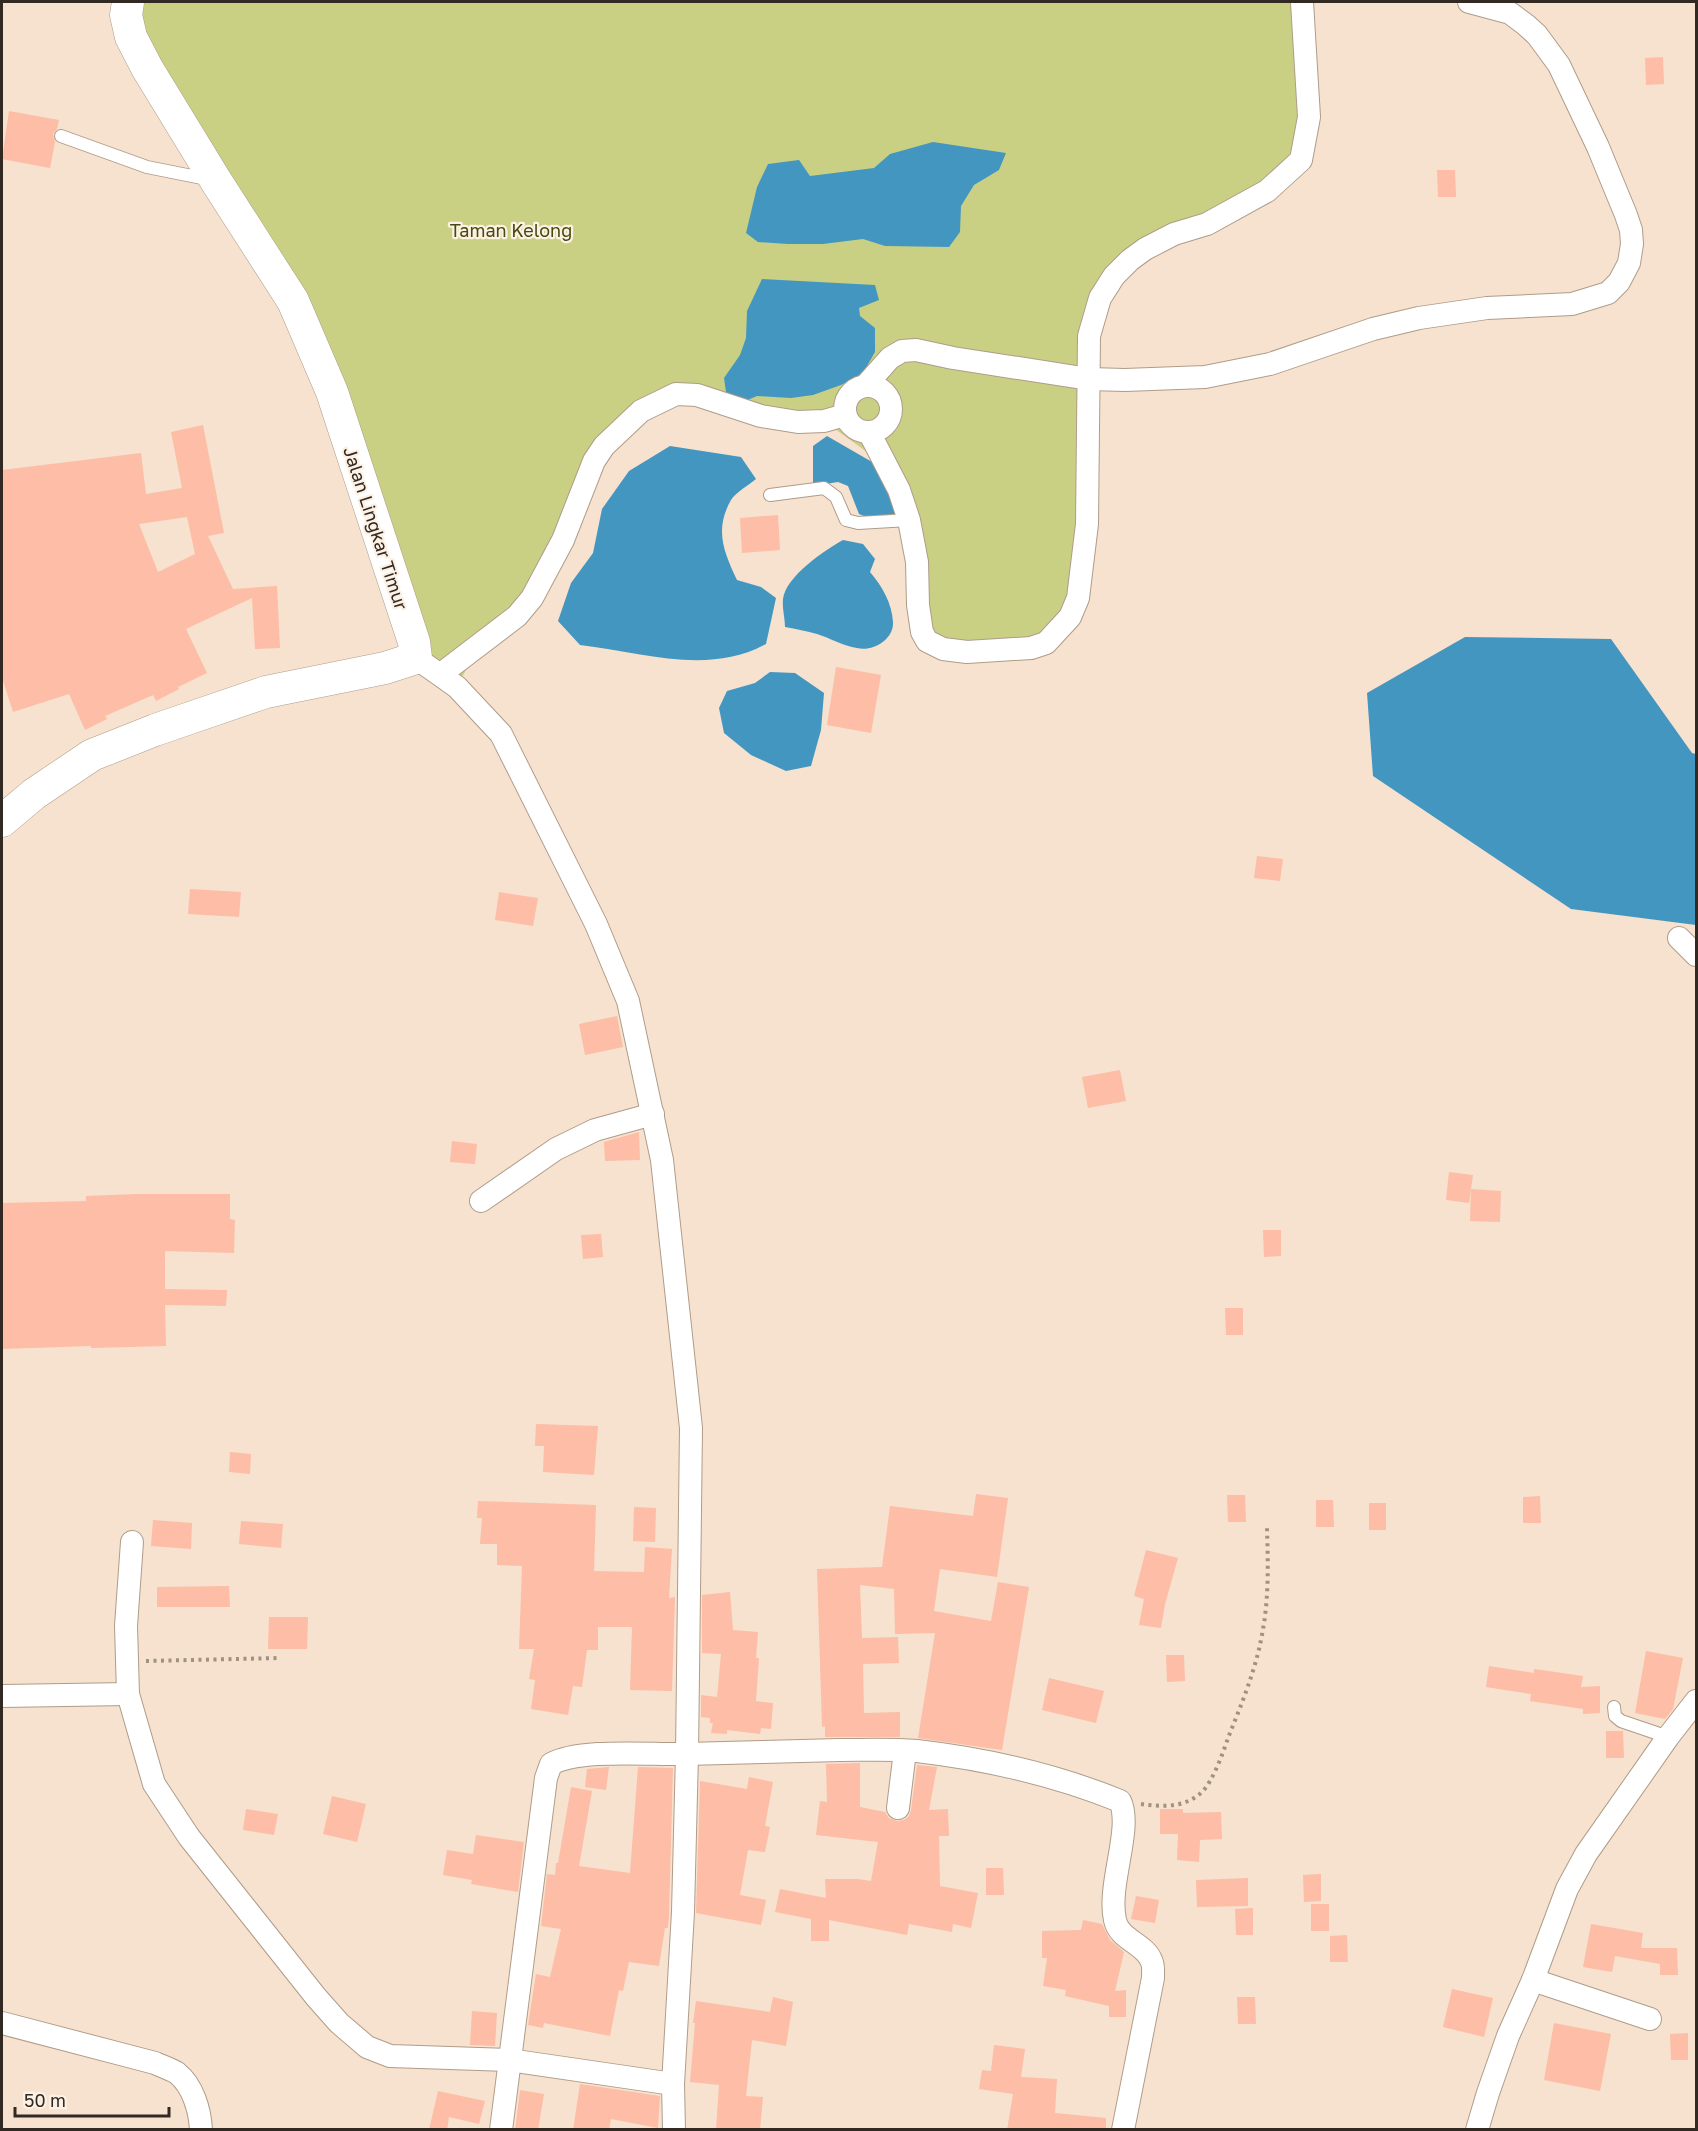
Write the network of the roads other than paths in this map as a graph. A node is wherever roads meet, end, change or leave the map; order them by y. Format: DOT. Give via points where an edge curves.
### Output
graph roads {
  1 [pos="128,2"];
  2 [pos="1302,2"];
  3 [pos="1469,2"];
  4 [pos="61,136"];
  5 [pos="216,181"];
  6 [pos="1089,379"];
  7 [pos="866,386"];
  8 [pos="845,415"];
  9 [pos="870,432"];
  10 [pos="770,495"];
  11 [pos="909,520"];
  12 [pos="429,666"];
  13 [pos="2,821"];
  14 [pos="1679,938"];
  15 [pos="1696,955"];
  16 [pos="653,1114"];
  17 [pos="481,1201"];
  18 [pos="132,1542"];
  19 [pos="128,1694"];
  20 [pos="2,1696"];
  21 [pos="1696,1701"];
  22 [pos="1614,1707"];
  23 [pos="1668,1737"];
  24 [pos="906,1751"];
  25 [pos="687,1754"];
  26 [pos="897,1808"];
  27 [pos="1533,1980"];
  28 [pos="1650,2019"];
  29 [pos="2,2023"];
  30 [pos="509,2060"];
  31 [pos="673,2084"];
  32 [pos="201,2130"];
  33 [pos="501,2130"];
  34 [pos="674,2130"];
  35 [pos="1123,2130"];
  36 [pos="1477,2130"];
  1 -- 5 [label="main road, Jalan Lingkar Timur" via="126,15 131,37"];
  2 -- 6 [label="street" via="1309,117 1301,160 1267,192 1207,224 1174,234 1130,260 1100,298 1089,336"];
  3 -- 6 [label="street" via="1510,13 1537,35 1559,65 1629,222 1629,263 1608,293 1572,304 1487,308 1408,321 1236,372 1205,377"];
  4 -- 5 [label="lane" via="147,167"];
  5 -- 12 [label="main road, Jalan Lingkar Timur" via="293,301 327,382 414,642"];
  6 -- 7 [label="street" via="916,350 902,351 890,358"];
  6 -- 11 [label="street" via="1087,524 1078,598 1070,617 1046,643 1031,648 967,652 943,649 927,641 922,632 917,562"];
  7 -- 8 [label="street" via="858,387 847,399"];
  7 -- 9 [label="street" via="881,389 891,411 884,425"];
  8 -- 9 [label="street" via="854,428"];
  8 -- 12 [label="street" via="798,422 762,416 697,395 676,394 641,411 594,461 563,540 532,598 517,616"];
  9 -- 11 [label="street" via="896,482"];
  10 -- 11 [label="lane" via="824,488 836,497 846,520"];
  12 -- 13 [label="main road" via="385,668 266,692 154,730 92,755"];
  12 -- 16 [label="street" via="457,687 501,734 596,924 628,1001"];
  14 -- 15 [label="street"];
  16 -- 17 [label="street" via="595,1130 556,1149"];
  16 -- 25 [label="street" via="662,1160 691,1428"];
  18 -- 19 [label="street" via="126,1626"];
  19 -- 20 [label="street"];
  19 -- 30 [label="street" via="154,1784 218,1875 339,2023 367,2047 390,2056"];
  21 -- 23 [label="street"];
  22 -- 23 [label="lane" via="1621,1721"];
  23 -- 27 [label="street" via="1586,1854 1567,1890"];
  24 -- 25 [label="street"];
  24 -- 26 [label="street"];
  24 -- 35 [label="street" via="1009,1767 1120,1802 1124,1816 1116,1869 1115,1922 1126,1937 1148,1953 1153,1978"];
  25 -- 30 [label="street" via="617,1754 563,1758 551,1764"];
  25 -- 31 [label="street"];
  27 -- 28 [label="street"];
  27 -- 36 [label="street" via="1508,2036"];
  29 -- 32 [label="street" via="155,2063 177,2073 197,2104"];
  30 -- 31 [label="street"];
  30 -- 33 [label="street"];
  31 -- 34 [label="street"];
}
